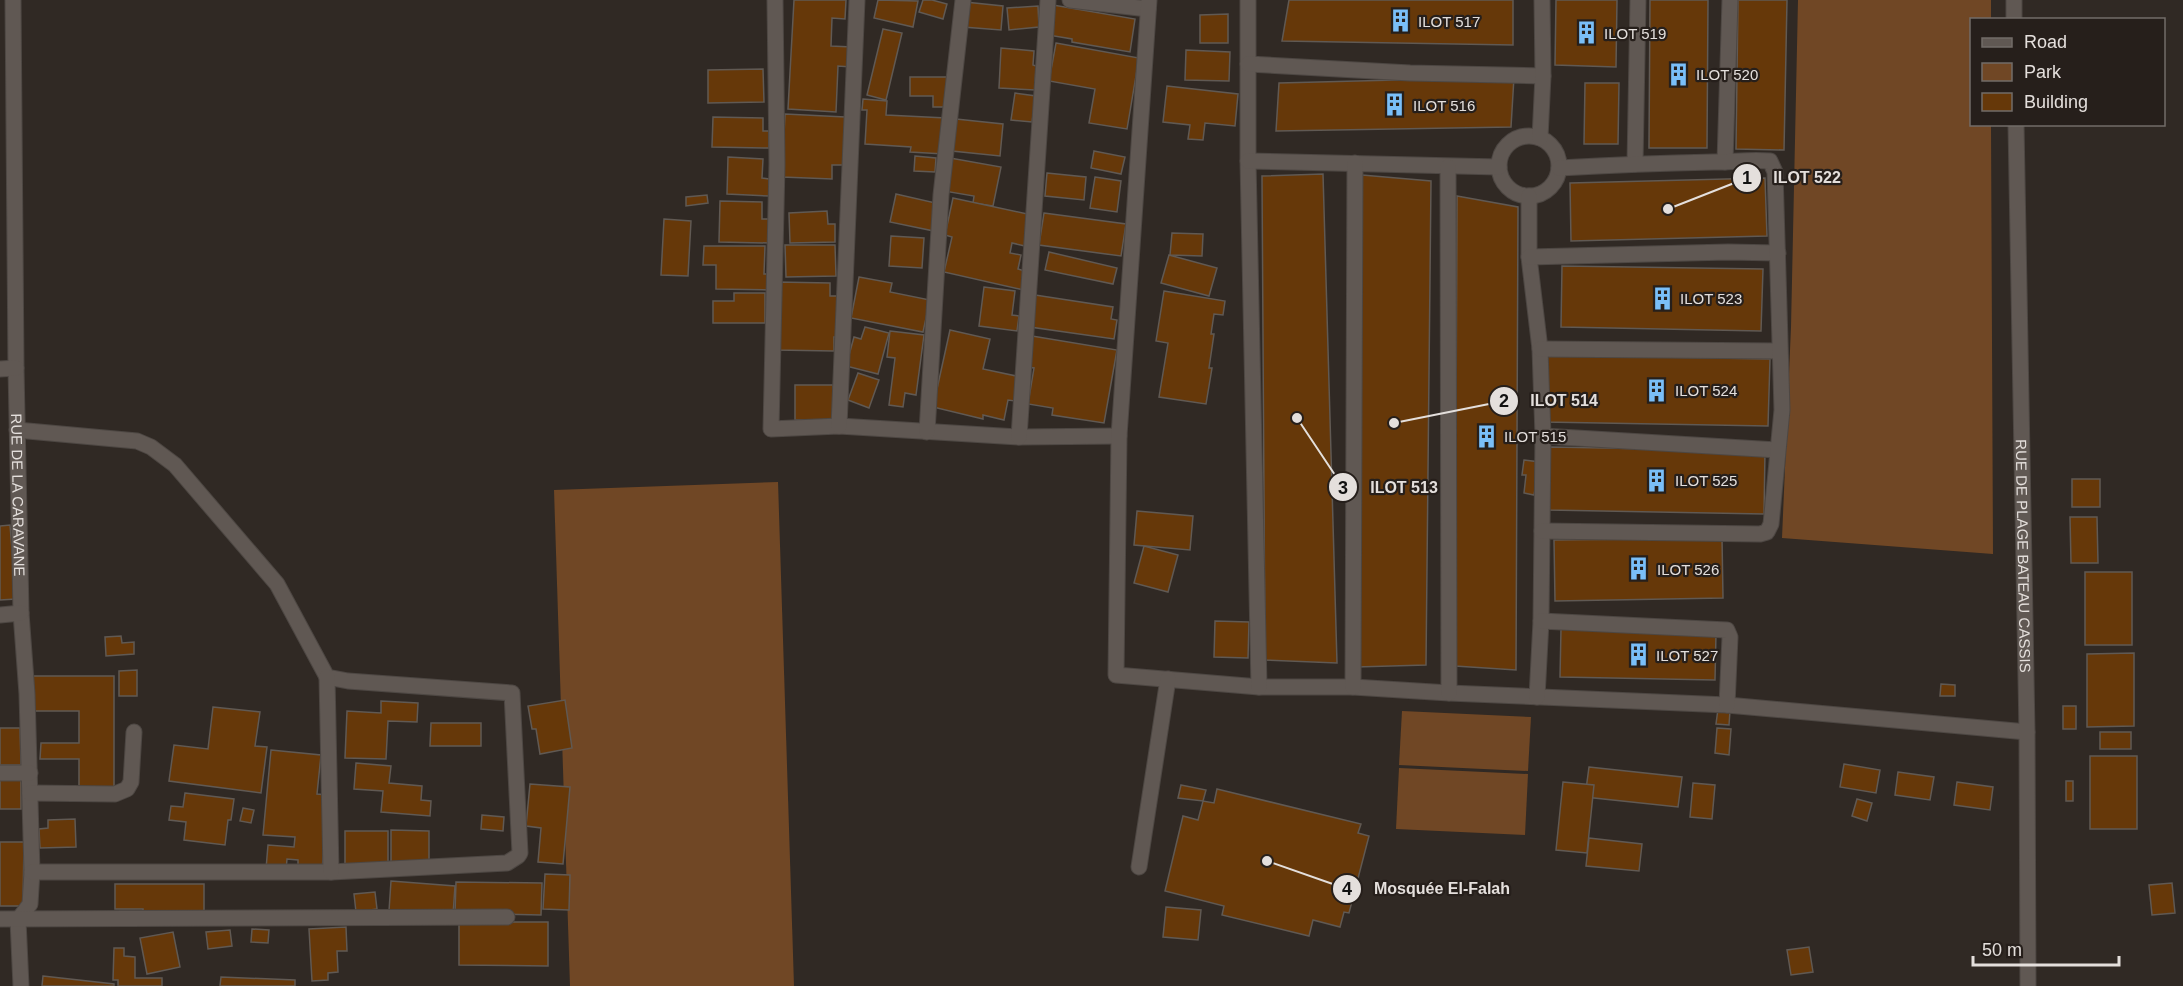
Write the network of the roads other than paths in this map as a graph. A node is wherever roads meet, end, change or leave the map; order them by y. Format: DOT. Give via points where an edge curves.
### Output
graph roads {
  1 [pos="13,0"];
  2 [pos="775,0"];
  3 [pos="857,0"];
  4 [pos="963,0"];
  5 [pos="1048,0"];
  6 [pos="1070,0"];
  7 [pos="1248,0"];
  8 [pos="1542,0"];
  9 [pos="1638,0"];
  10 [pos="1730,0"];
  11 [pos="2014,0"];
  12 [pos="1148,4"];
  13 [pos="2014,18"];
  14 [pos="1248,64"];
  15 [pos="1543,76"];
  16 [pos="2016,126"];
  17 [pos="1540,138"];
  18 [pos="1248,161"];
  19 [pos="1725,162"];
  20 [pos="1355,163"];
  21 [pos="1635,164"];
  22 [pos="1448,167"];
  23 [pos="1499,167"];
  24 [pos="1559,168"];
  25 [pos="1528,196"];
  26 [pos="1778,254"];
  27 [pos="1529,256"];
  28 [pos="1540,349"];
  29 [pos="1779,351"];
  30 [pos="8,369"];
  31 [pos="839,426"];
  32 [pos="17,430"];
  33 [pos="927,432"];
  34 [pos="1119,436"];
  35 [pos="1543,436"];
  36 [pos="1019,437"];
  37 [pos="1778,450"];
  38 [pos="1542,531"];
  39 [pos="21,613"];
  40 [pos="0,615"];
  41 [pos="1540,621"];
  42 [pos="327,676"];
  43 [pos="1168,679"];
  44 [pos="1259,687"];
  45 [pos="1353,687"];
  46 [pos="1449,693"];
  47 [pos="1537,697"];
  48 [pos="1727,705"];
  49 [pos="134,732"];
  50 [pos="2028,732"];
  51 [pos="0,773"];
  52 [pos="30,773"];
  53 [pos="30,793"];
  54 [pos="1139,867"];
  55 [pos="32,872"];
  56 [pos="332,872"];
  57 [pos="507,917"];
  58 [pos="0,919"];
  59 [pos="18,920"];
  60 [pos="21,986"];
  61 [pos="2028,986"];
  1 -- 30 [label="street, RUE DE LA CARAVANE"];
  2 -- 31 [label="street" via="777,164 771,429"];
  3 -- 31 [label="street"];
  4 -- 33 [label="street" via="941,195"];
  5 -- 36 [label="street"];
  6 -- 12 [label="street"];
  7 -- 14 [label="street"];
  8 -- 15 [label="street"];
  9 -- 21 [label="street"];
  10 -- 19 [label="street"];
  11 -- 13 [label="street"];
  12 -- 34 [label="street"];
  14 -- 15 [label="street"];
  14 -- 18 [label="street"];
  15 -- 17 [label="street"];
  16 -- 50 [label="street, RUE DE PLAGE BATEAU CASSIS"];
  17 -- 23 [label="street" via="1530,136 1512,141 1500,157"];
  17 -- 24 [label="street" via="1555,150"];
  18 -- 20 [label="street"];
  18 -- 44 [label="street"];
  19 -- 21 [label="street"];
  19 -- 26 [label="street" via="1770,160 1775,172"];
  20 -- 22 [label="street"];
  20 -- 45 [label="street"];
  21 -- 24 [label="street"];
  22 -- 23 [label="street"];
  22 -- 46 [label="street"];
  23 -- 25 [label="street" via="1504,184 1511,191"];
  24 -- 25 [label="street" via="1558,177 1546,191"];
  25 -- 27 [label="street"];
  26 -- 27 [label="street"];
  26 -- 29 [label="street"];
  27 -- 28 [label="street"];
  28 -- 29 [label="street"];
  28 -- 35 [label="street"];
  29 -- 37 [label="street" via="1782,410"];
  30 -- 32 [label="street, RUE DE LA CARAVANE"];
  31 -- 33 [label="street"];
  32 -- 39 [label="street, RUE DE LA CARAVANE"];
  32 -- 42 [label="street" via="137,441 175,465 277,584"];
  33 -- 36 [label="street"];
  34 -- 36 [label="street"];
  34 -- 43 [label="street" via="1116,675"];
  35 -- 37 [label="street"];
  35 -- 38 [label="street"];
  37 -- 38 [label="street" via="1767,532"];
  38 -- 41 [label="street"];
  39 -- 40 [label="street"];
  39 -- 52 [label="street, RUE DE LA CARAVANE"];
  41 -- 47 [label="street"];
  41 -- 48 [label="street" via="1727,630"];
  42 -- 56 [label="street"];
  42 -- 56 [label="street" via="348,681 512,693 520,853 507,863"];
  43 -- 44 [label="street"];
  43 -- 54 [label="street"];
  44 -- 45 [label="street"];
  45 -- 46 [label="street"];
  46 -- 47 [label="street"];
  47 -- 48 [label="street"];
  48 -- 50 [label="street"];
  49 -- 53 [label="street" via="131,782 127,789 115,794"];
  50 -- 61 [label="street, RUE DE PLAGE BATEAU CASSIS"];
  51 -- 52 [label="street"];
  52 -- 53 [label="street, RUE DE LA CARAVANE"];
  53 -- 55 [label="street, RUE DE LA CARAVANE"];
  55 -- 56 [label="street"];
  55 -- 59 [label="street, RUE DE LA CARAVANE" via="30,904"];
  57 -- 59 [label="street"];
  58 -- 59 [label="street"];
  59 -- 60 [label="street, RUE DE LA CARAVANE"];
}
